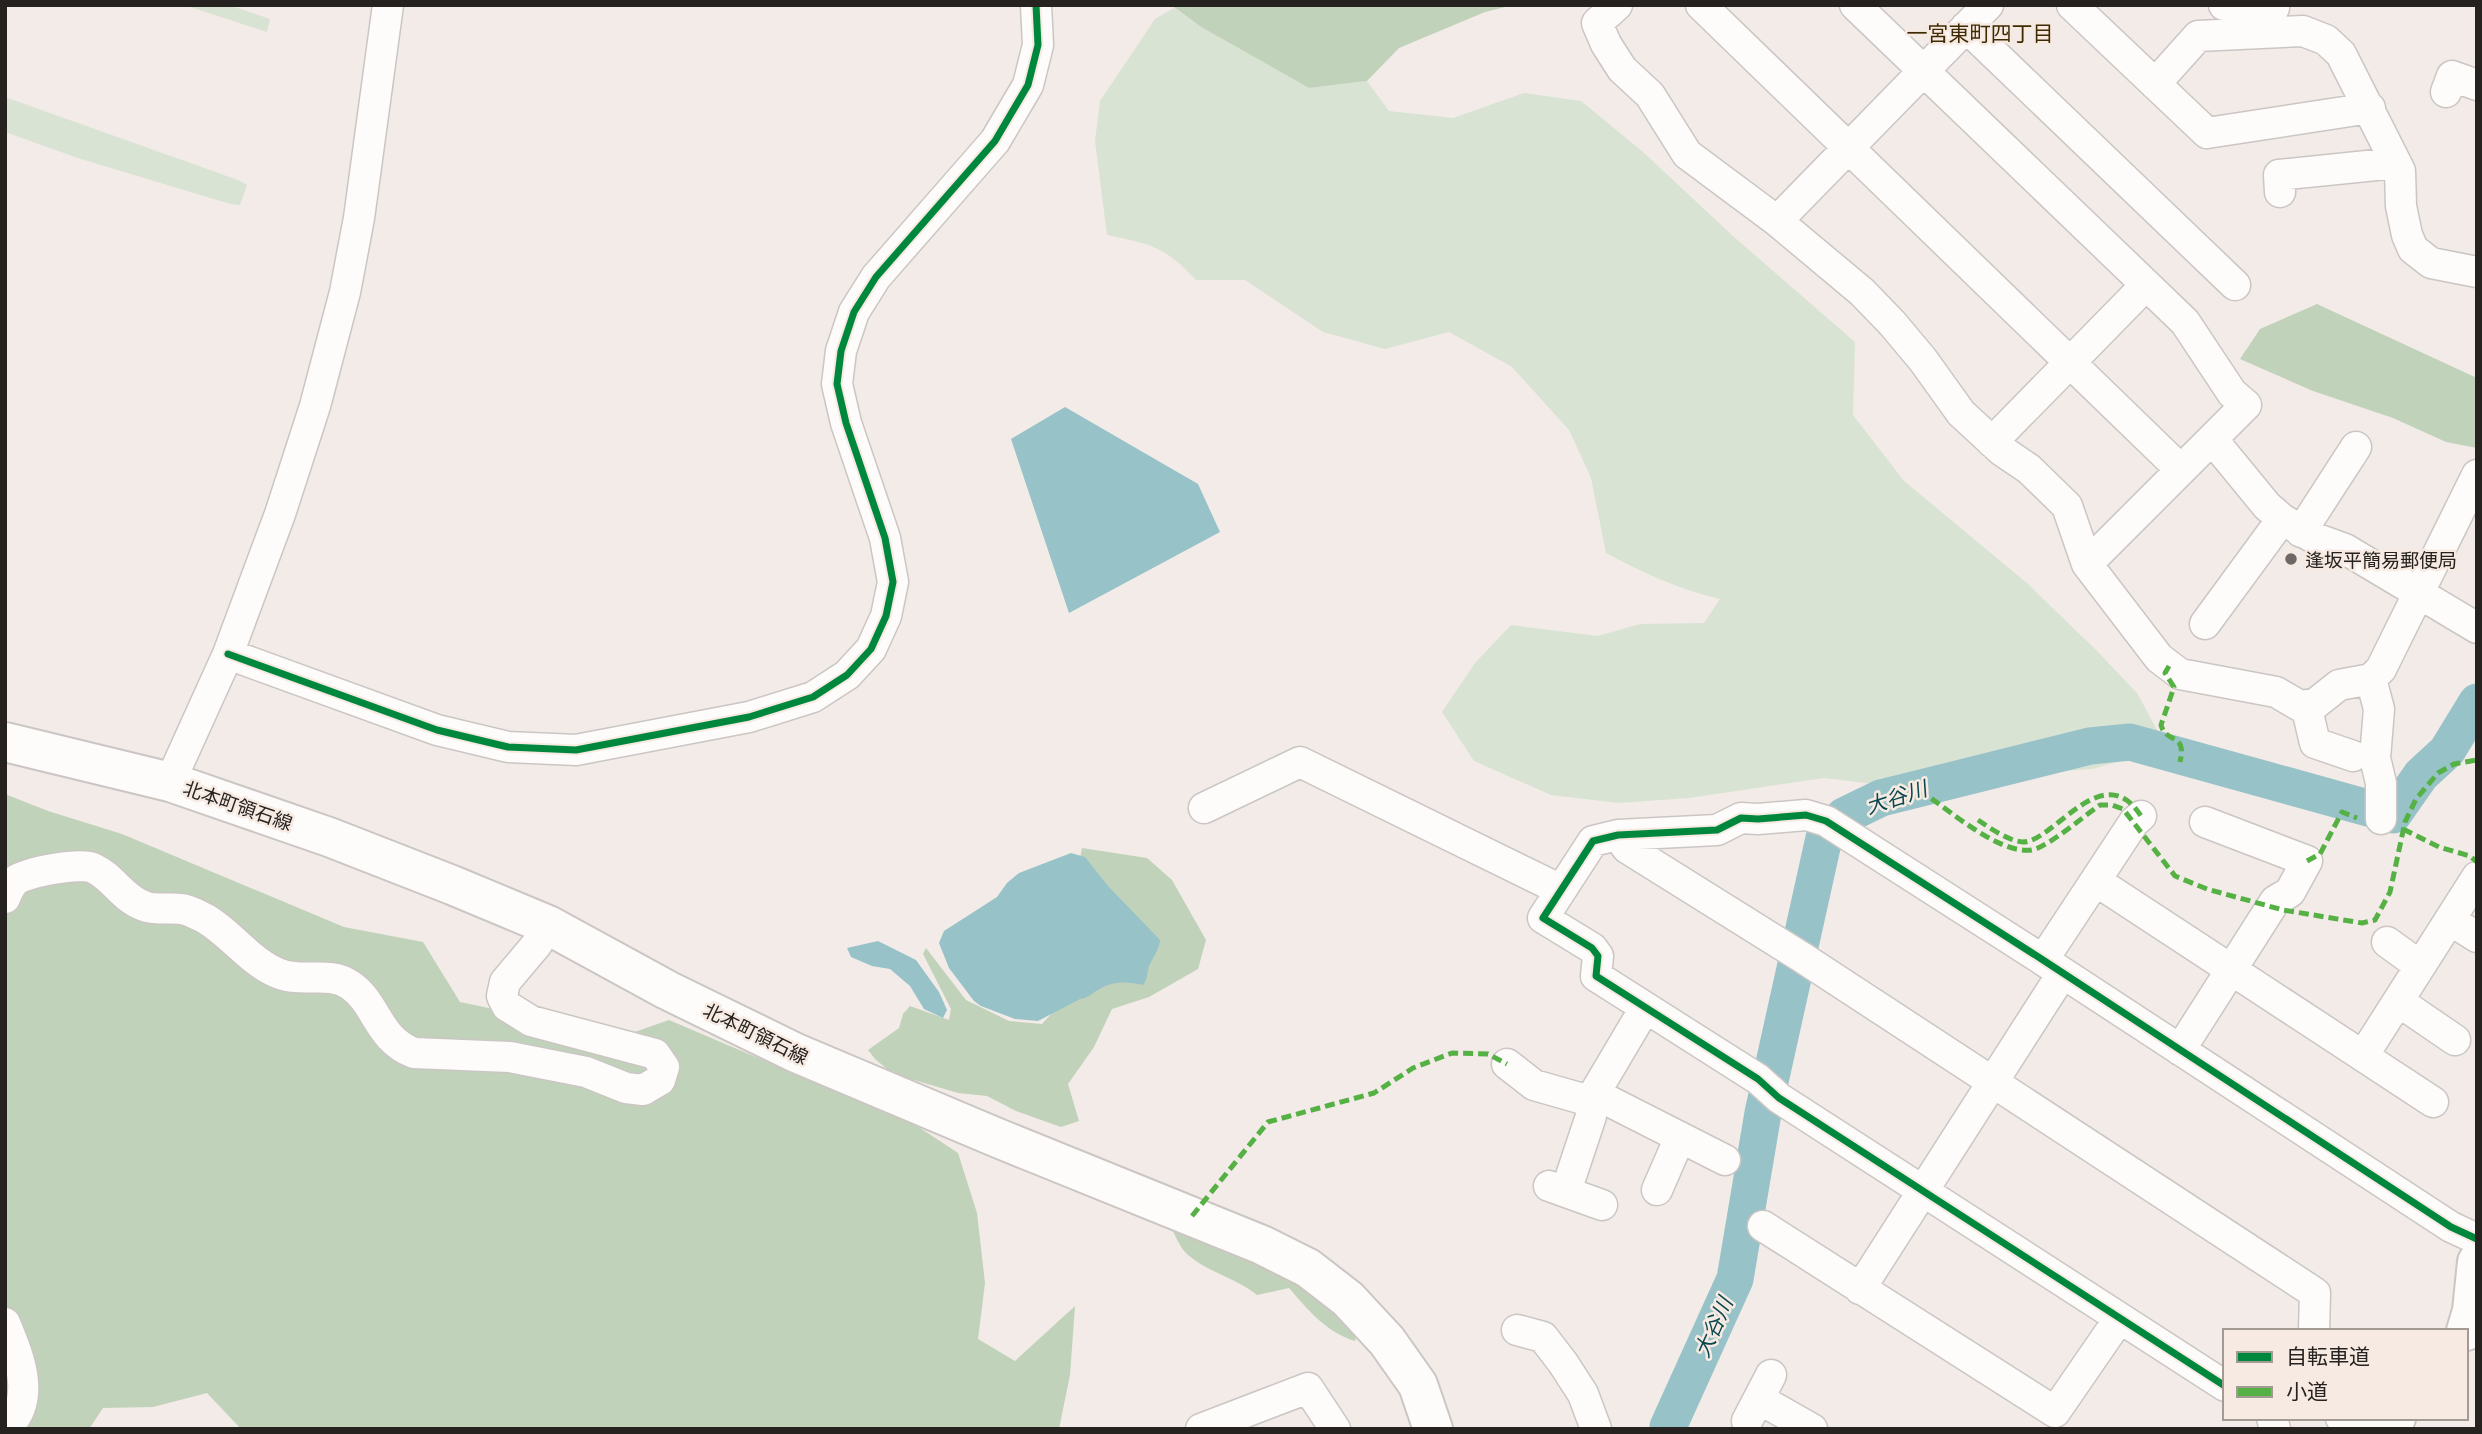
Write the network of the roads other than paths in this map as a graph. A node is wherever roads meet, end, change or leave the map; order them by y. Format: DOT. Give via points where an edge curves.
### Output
graph roads {
  1 [pos="388,5"];
  2 [pos="1036,5"];
  3 [pos="1617,5"];
  4 [pos="1701,5"];
  5 [pos="1855,5"];
  6 [pos="1988,5"];
  7 [pos="2073,5"];
  8 [pos="2224,5"];
  9 [pos="2276,15"];
  10 [pos="1966,27"];
  11 [pos="1923,72"];
  12 [pos="2155,84"];
  13 [pos="2477,85"];
  14 [pos="2446,92"];
  15 [pos="2370,107"];
  16 [pos="1848,148"];
  17 [pos="2396,163"];
  18 [pos="2280,192"];
  19 [pos="1777,221"];
  20 [pos="2477,272"];
  21 [pos="2146,285"];
  22 [pos="2235,285"];
  23 [pos="2070,363"];
  24 [pos="2212,439"];
  25 [pos="1993,442"];
  26 [pos="2356,447"];
  27 [pos="2474,464"];
  28 [pos="2181,470"];
  29 [pos="2292,525"];
  30 [pos="2087,564"];
  31 [pos="2417,593"];
  32 [pos="2205,624"];
  33 [pos="2477,628"];
  34 [pos="228,654"];
  35 [pos="2371,679"];
  36 [pos="2306,705"];
  37 [pos="5,742"];
  38 [pos="2353,756"];
  39 [pos="170,782"];
  40 [pos="1204,808"];
  41 [pos="2381,811"];
  42 [pos="2141,816"];
  43 [pos="2204,822"];
  44 [pos="1618,835"];
  45 [pos="2477,877"];
  46 [pos="2096,881"];
  47 [pos="1562,890"];
  48 [pos="5,898"];
  49 [pos="2450,920"];
  50 [pos="548,925"];
  51 [pos="2477,937"];
  52 [pos="2387,943"];
  53 [pos="2420,966"];
  54 [pos="2053,967"];
  55 [pos="2231,970"];
  56 [pos="2398,1001"];
  57 [pos="1645,1008"];
  58 [pos="2455,1040"];
  59 [pos="2180,1050"];
  60 [pos="2363,1056"];
  61 [pos="1507,1064"];
  62 [pos="1993,1082"];
  63 [pos="1590,1101"];
  64 [pos="2433,1102"];
  65 [pos="1680,1137"];
  66 [pos="1724,1160"];
  67 [pos="1657,1190"];
  68 [pos="1922,1191"];
  69 [pos="1601,1205"];
  70 [pos="1763,1226"];
  71 [pos="2477,1239"];
  72 [pos="2477,1262"];
  73 [pos="1860,1289"];
  74 [pos="2119,1319"];
  75 [pos="5,1323"];
  76 [pos="2471,1326"];
  77 [pos="2314,1329"];
  78 [pos="1517,1330"];
  79 [pos="2223,1385"];
  80 [pos="1759,1398"];
  81 [pos="1249,1420"];
  82 [pos="2392,1420"];
  83 [pos="5,1429"];
  84 [pos="1201,1429"];
  85 [pos="1335,1429"];
  86 [pos="1433,1429"];
  87 [pos="1596,1429"];
  88 [pos="1812,1429"];
  89 [pos="2375,1429"];
  1 -- 34 [label="street" via="345,292 315,406"];
  2 -- 34 [label="street" via="1038,45 1028,85 995,141 876,277 854,312 841,351 837,384 885,538 893,582 886,616 871,649 847,675 813,698 749,717 576,750 508,747 437,730"];
  3 -- 19 [label="street" via="1597,23 1622,69 1650,95 1687,154"];
  4 -- 16 [label="street"];
  5 -- 11 [label="street"];
  6 -- 10 [label="street"];
  7 -- 12 [label="street"];
  8 -- 9 [label="street"];
  9 -- 12 [label="street" via="2198,36"];
  9 -- 15 [label="street" via="2326,40 2342,54"];
  10 -- 11 [label="street"];
  10 -- 22 [label="street"];
  11 -- 16 [label="street"];
  11 -- 21 [label="street"];
  12 -- 15 [label="street" via="2207,133"];
  13 -- 14 [label="street" via="2452,76"];
  15 -- 17 [label="street"];
  16 -- 19 [label="street"];
  16 -- 23 [label="street"];
  17 -- 18 [label="street" via="2279,175"];
  17 -- 20 [label="street" via="2413,249 2431,263"];
  19 -- 25 [label="street" via="1862,292 1961,412"];
  21 -- 23 [label="street"];
  21 -- 24 [label="street" via="2185,322 2232,393 2246,405"];
  23 -- 25 [label="street"];
  23 -- 28 [label="street"];
  24 -- 28 [label="street"];
  24 -- 29 [label="street" via="2267,506"];
  25 -- 30 [label="street" via="2067,506"];
  26 -- 29 [label="street"];
  27 -- 31 [label="street"];
  28 -- 30 [label="street"];
  29 -- 31 [label="street" via="2345,549"];
  29 -- 32 [label="street"];
  30 -- 36 [label="street" via="2159,658 2180,674 2276,692"];
  31 -- 33 [label="street"];
  31 -- 35 [label="street" via="2381,669"];
  34 -- 39 [label="street"];
  35 -- 36 [label="street" via="2339,685 2315,704"];
  35 -- 41 [label="street" via="2379,709 2375,758"];
  36 -- 38 [label="street" via="2315,743"];
  37 -- 39 [label="main road, 北本町領石線"];
  39 -- 50 [label="main road, 北本町領石線" via="330,837"];
  40 -- 47 [label="street" via="1300,762"];
  42 -- 46 [label="street"];
  43 -- 55 [label="street" via="2307,861 2313,870 2275,901"];
  44 -- 47 [label="street" via="1593,841"];
  44 -- 54 [label="street" via="1717,830 1741,818 1806,815 1833,826"];
  44 -- 62 [label="street" via="1627,848"];
  45 -- 49 [label="street"];
  46 -- 54 [label="street"];
  46 -- 55 [label="street"];
  47 -- 57 [label="street" via="1543,918 1592,948 1598,956 1596,976"];
  48 -- 50 [label="street" via="11,885 22,877 88,866 145,907 180,909 206,919 252,957 283,975 342,980 356,989 400,1048 423,1054 510,1057 586,1072 626,1088 653,1086 664,1067 656,1054 531,1021 507,1006 502,996 505,982"];
  49 -- 51 [label="street"];
  49 -- 53 [label="street"];
  50 -- 86 [label="main road, 北本町領石線" via="796,1053 1308,1268 1348,1299 1387,1341 1418,1385"];
  52 -- 53 [label="street"];
  53 -- 56 [label="street"];
  54 -- 59 [label="street"];
  54 -- 62 [label="street"];
  55 -- 59 [label="street"];
  55 -- 60 [label="street"];
  56 -- 58 [label="street"];
  56 -- 60 [label="street"];
  57 -- 63 [label="street"];
  57 -- 68 [label="street"];
  59 -- 71 [label="street" via="2451,1227"];
  60 -- 64 [label="street"];
  61 -- 63 [label="street" via="1534,1085"];
  62 -- 68 [label="street"];
  62 -- 77 [label="street" via="2315,1293"];
  63 -- 65 [label="street" via="1607,1100"];
  63 -- 69 [label="street" via="1591,1116 1556,1188"];
  65 -- 66 [label="street"];
  65 -- 67 [label="street"];
  68 -- 73 [label="street"];
  68 -- 74 [label="street"];
  70 -- 73 [label="street"];
  72 -- 76 [label="main road"];
  73 -- 74 [label="street" via="2055,1412"];
  74 -- 79 [label="street"];
  75 -- 83 [label="street" via="23,1372 24,1396"];
  78 -- 87 [label="street" via="1543,1336 1583,1394"];
  80 -- 88 [label="street"];
  81 -- 84 [label="street"];
  81 -- 85 [label="street" via="1308,1388"];
  82 -- 89 [label="main road"];
}
